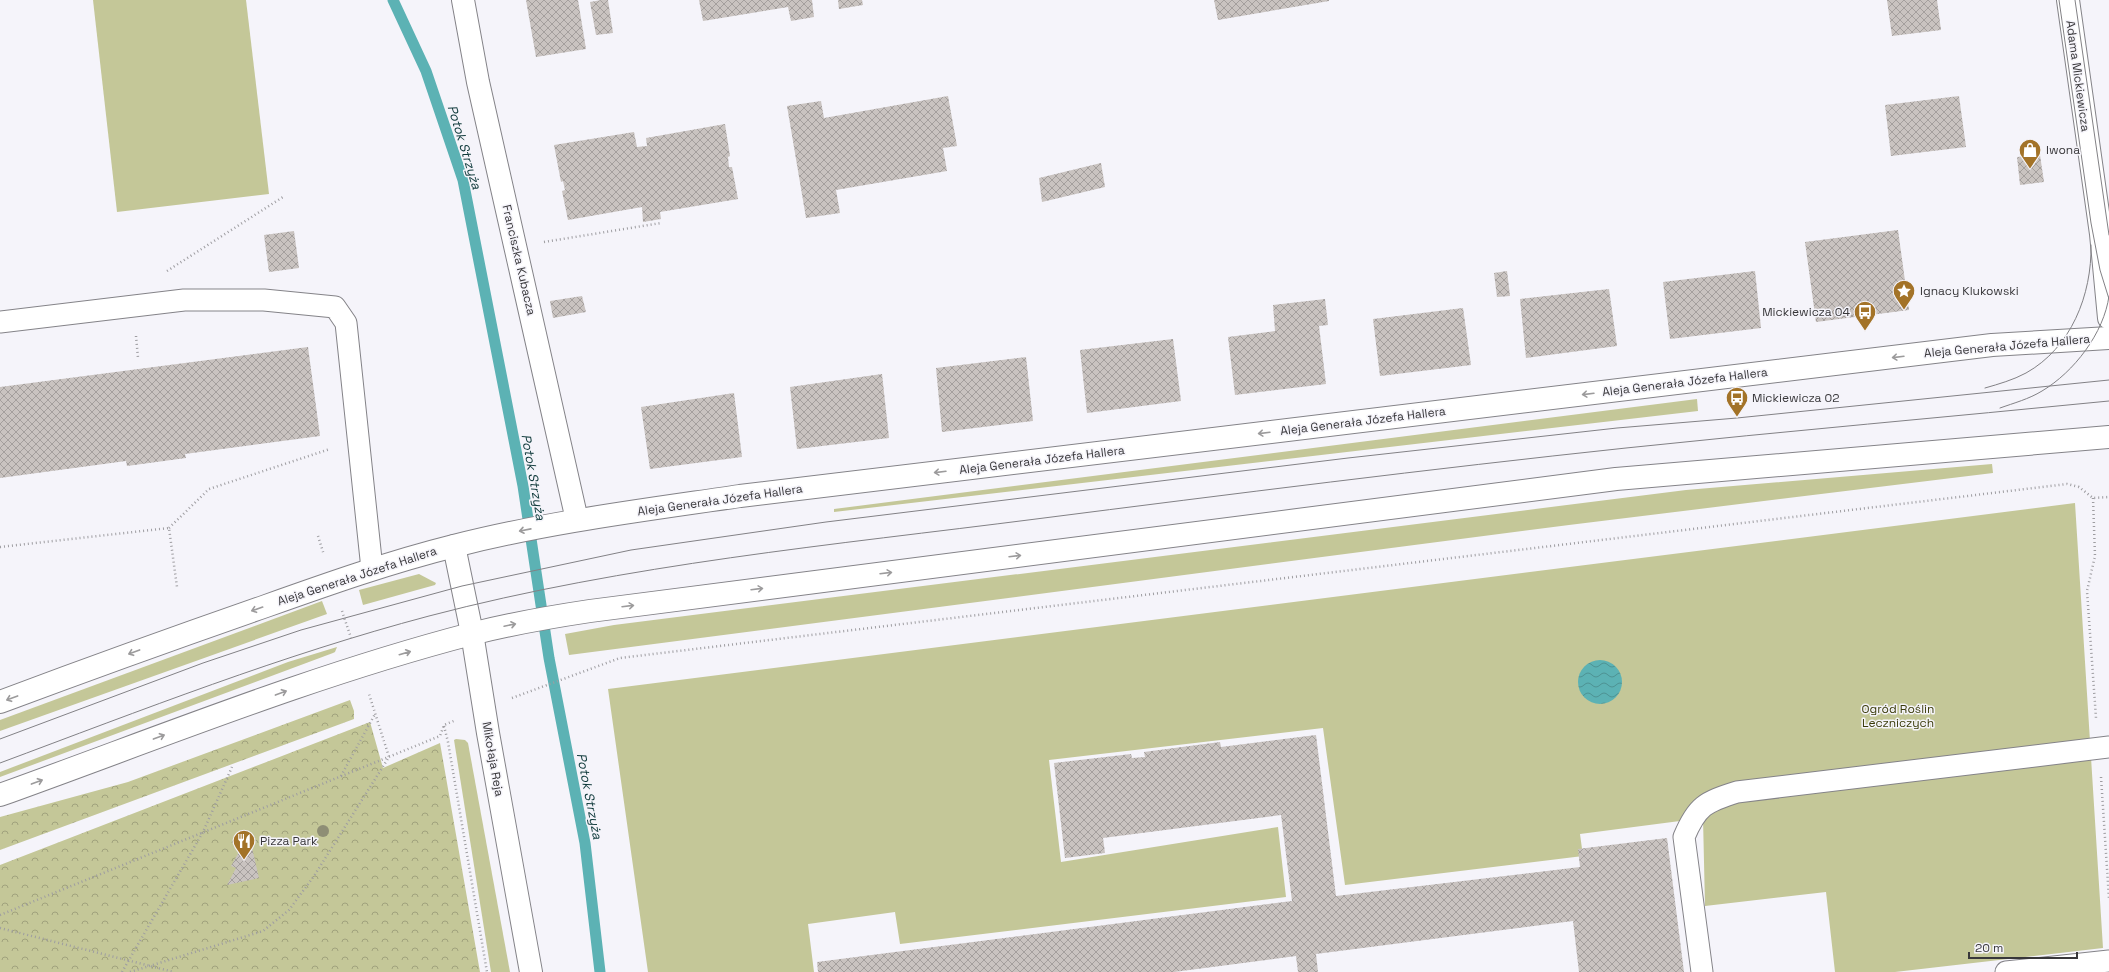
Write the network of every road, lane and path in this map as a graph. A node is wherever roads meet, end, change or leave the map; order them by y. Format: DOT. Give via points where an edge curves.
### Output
graph roads {
  1 [pos="463,0"];
  2 [pos="2068,0"];
  3 [pos="283,197"];
  4 [pos="661,223"];
  5 [pos="539,242"];
  6 [pos="164,273"];
  7 [pos="133,307"];
  8 [pos="2109,318"];
  9 [pos="0,322"];
  10 [pos="2109,338"];
  11 [pos="138,358"];
  12 [pos="2109,437"];
  13 [pos="331,448"];
  14 [pos="2109,497"];
  15 [pos="2093,498"];
  16 [pos="578,520"];
  17 [pos="169,528"];
  18 [pos="318,536"];
  19 [pos="454,546"];
  20 [pos="0,547"];
  21 [pos="372,569"];
  22 [pos="333,582"];
  23 [pos="177,587"];
  24 [pos="472,634"];
  25 [pos="360,666"];
  26 [pos="528,692"];
  27 [pos="0,702"];
  28 [pos="376,714"];
  29 [pos="2104,748"];
  30 [pos="389,757"];
  31 [pos="232,767"];
  32 [pos="341,777"];
  33 [pos="0,795"];
  34 [pos="203,832"];
  35 [pos="2109,899"];
  36 [pos="0,916"];
  37 [pos="0,928"];
  38 [pos="129,959"];
  39 [pos="2109,961"];
  40 [pos="154,966"];
  41 [pos="122,972"];
  42 [pos="130,972"];
  43 [pos="173,972"];
  44 [pos="487,972"];
  45 [pos="531,972"];
  46 [pos="1702,972"];
  47 [pos="2006,972"];
  1 -- 16 [label="main road, Franciszka Kubacza" via="478,82"];
  2 -- 8 [label="main road, Adama Mickiewicza" via="2101,234"];
  3 -- 6 [label="path"];
  4 -- 5 [label="path" via="548,243"];
  7 -- 9 [label="lane"];
  7 -- 11 [label="path"];
  7 -- 21 [label="lane" via="184,300 264,300 335,307 346,322"];
  10 -- 16 [label="main road, Aleja Generała Józefa Hallera, one-way" via="1992,345 740,496"];
  24 -- 12 [label="main road, one-way" via="590,611 1616,479"];
  13 -- 17 [label="path" via="209,489"];
  14 -- 15 [label="path"];
  15 -- 26 [label="path" via="2079,487 2067,484 620,658"];
  15 -- 29 [label="path" via="2095,556 2087,592"];
  16 -- 19 [label="main road, Aleja Generała Józefa Hallera, one-way"];
  17 -- 20 [label="path"];
  17 -- 23 [label="path"];
  18 -- 22 [label="path"];
  19 -- 21 [label="main road, Aleja Generała Józefa Hallera"];
  19 -- 24 [label="main road, Mikołaja Reja"];
  21 -- 22 [label="main road, Aleja Generała Józefa Hallera"];
  22 -- 25 [label="path"];
  22 -- 27 [label="main road, Aleja Generała Józefa Hallera, one-way"];
  25 -- 24 [label="main road, one-way"];
  24 -- 45 [label="main road, Mikołaja Reja"];
  25 -- 28 [label="path"];
  33 -- 25 [label="main road, one-way"];
  28 -- 30 [label="path"];
  28 -- 32 [label="path"];
  29 -- 35 [label="path"];
  29 -- 46 [label="lane" via="1737,792 1712,800 1693,817 1684,838"];
  30 -- 32 [label="path"];
  30 -- 40 [label="path" via="314,876 289,910 263,931"];
  30 -- 44 [label="path" via="440,736 444,725"];
  31 -- 34 [label="path"];
  32 -- 34 [label="path"];
  34 -- 36 [label="path"];
  34 -- 38 [label="path"];
  37 -- 38 [label="path"];
  38 -- 40 [label="path"];
  38 -- 41 [label="path"];
  39 -- 47 [label="lane"];
  40 -- 42 [label="path"];
  40 -- 43 [label="path"];
}
